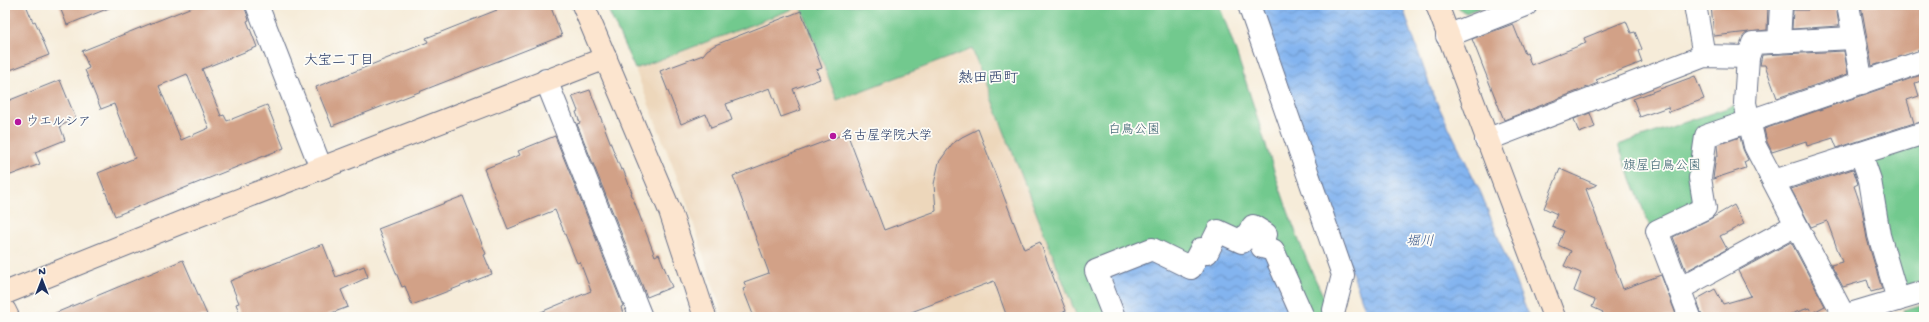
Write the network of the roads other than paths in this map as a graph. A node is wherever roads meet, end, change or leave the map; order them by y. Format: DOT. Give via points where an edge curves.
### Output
graph roads {
  1 [pos="257,5"];
  2 [pos="583,5"];
  3 [pos="1250,5"];
  4 [pos="1437,5"];
  5 [pos="1526,5"];
  6 [pos="1695,5"];
  7 [pos="1781,5"];
  8 [pos="1848,5"];
  9 [pos="1447,36"];
  10 [pos="1853,38"];
  11 [pos="1779,42"];
  12 [pos="1704,56"];
  13 [pos="1748,57"];
  14 [pos="606,58"];
  15 [pos="1924,61"];
  16 [pos="546,80"];
  17 [pos="1862,82"];
  18 [pos="1749,121"];
  19 [pos="1924,133"];
  20 [pos="1486,140"];
  21 [pos="1861,154"];
  22 [pos="321,168"];
  23 [pos="1774,181"];
  24 [pos="1796,225"];
  25 [pos="1679,289"];
  26 [pos="1924,292"];
  27 [pos="5,293"];
  28 [pos="1898,300"];
  29 [pos="1334,310"];
  30 [pos="5,311"];
  31 [pos="1842,316"];
  32 [pos="8,317"];
  33 [pos="641,317"];
  34 [pos="705,317"];
  35 [pos="1114,317"];
  36 [pos="1303,317"];
  37 [pos="1554,317"];
  38 [pos="1690,317"];
  1 -- 22 [label="street"];
  2 -- 14 [label="street"];
  3 -- 29 [label="street" via="1343,275"];
  4 -- 9 [label="street"];
  5 -- 9 [label="street"];
  6 -- 12 [label="street"];
  7 -- 11 [label="street"];
  8 -- 10 [label="street"];
  9 -- 20 [label="street"];
  10 -- 11 [label="street"];
  10 -- 17 [label="street"];
  11 -- 13 [label="street" via="1753,43"];
  12 -- 13 [label="street"];
  12 -- 20 [label="street"];
  13 -- 18 [label="street" via="1745,103"];
  14 -- 16 [label="street"];
  14 -- 34 [label="street" via="670,211"];
  15 -- 17 [label="street"];
  16 -- 22 [label="street"];
  16 -- 33 [label="street"];
  17 -- 18 [label="street"];
  18 -- 23 [label="street" via="1755,146"];
  18 -- 25 [label="street" via="1706,136 1700,178 1705,208 1657,231"];
  19 -- 21 [label="street"];
  20 -- 37 [label="street"];
  21 -- 23 [label="street"];
  21 -- 28 [label="street" via="1870,180 1879,235"];
  22 -- 27 [label="street"];
  23 -- 24 [label="street"];
  24 -- 25 [label="street"];
  24 -- 31 [label="street"];
  25 -- 38 [label="street"];
  26 -- 28 [label="street"];
  28 -- 31 [label="street"];
  30 -- 32 [label="street"];
  35 -- 36 [label="street" via="1096,271 1152,249 1191,268 1201,249 1207,253 1218,231 1242,242 1253,226 1266,234 1262,247 1273,250"];
}
